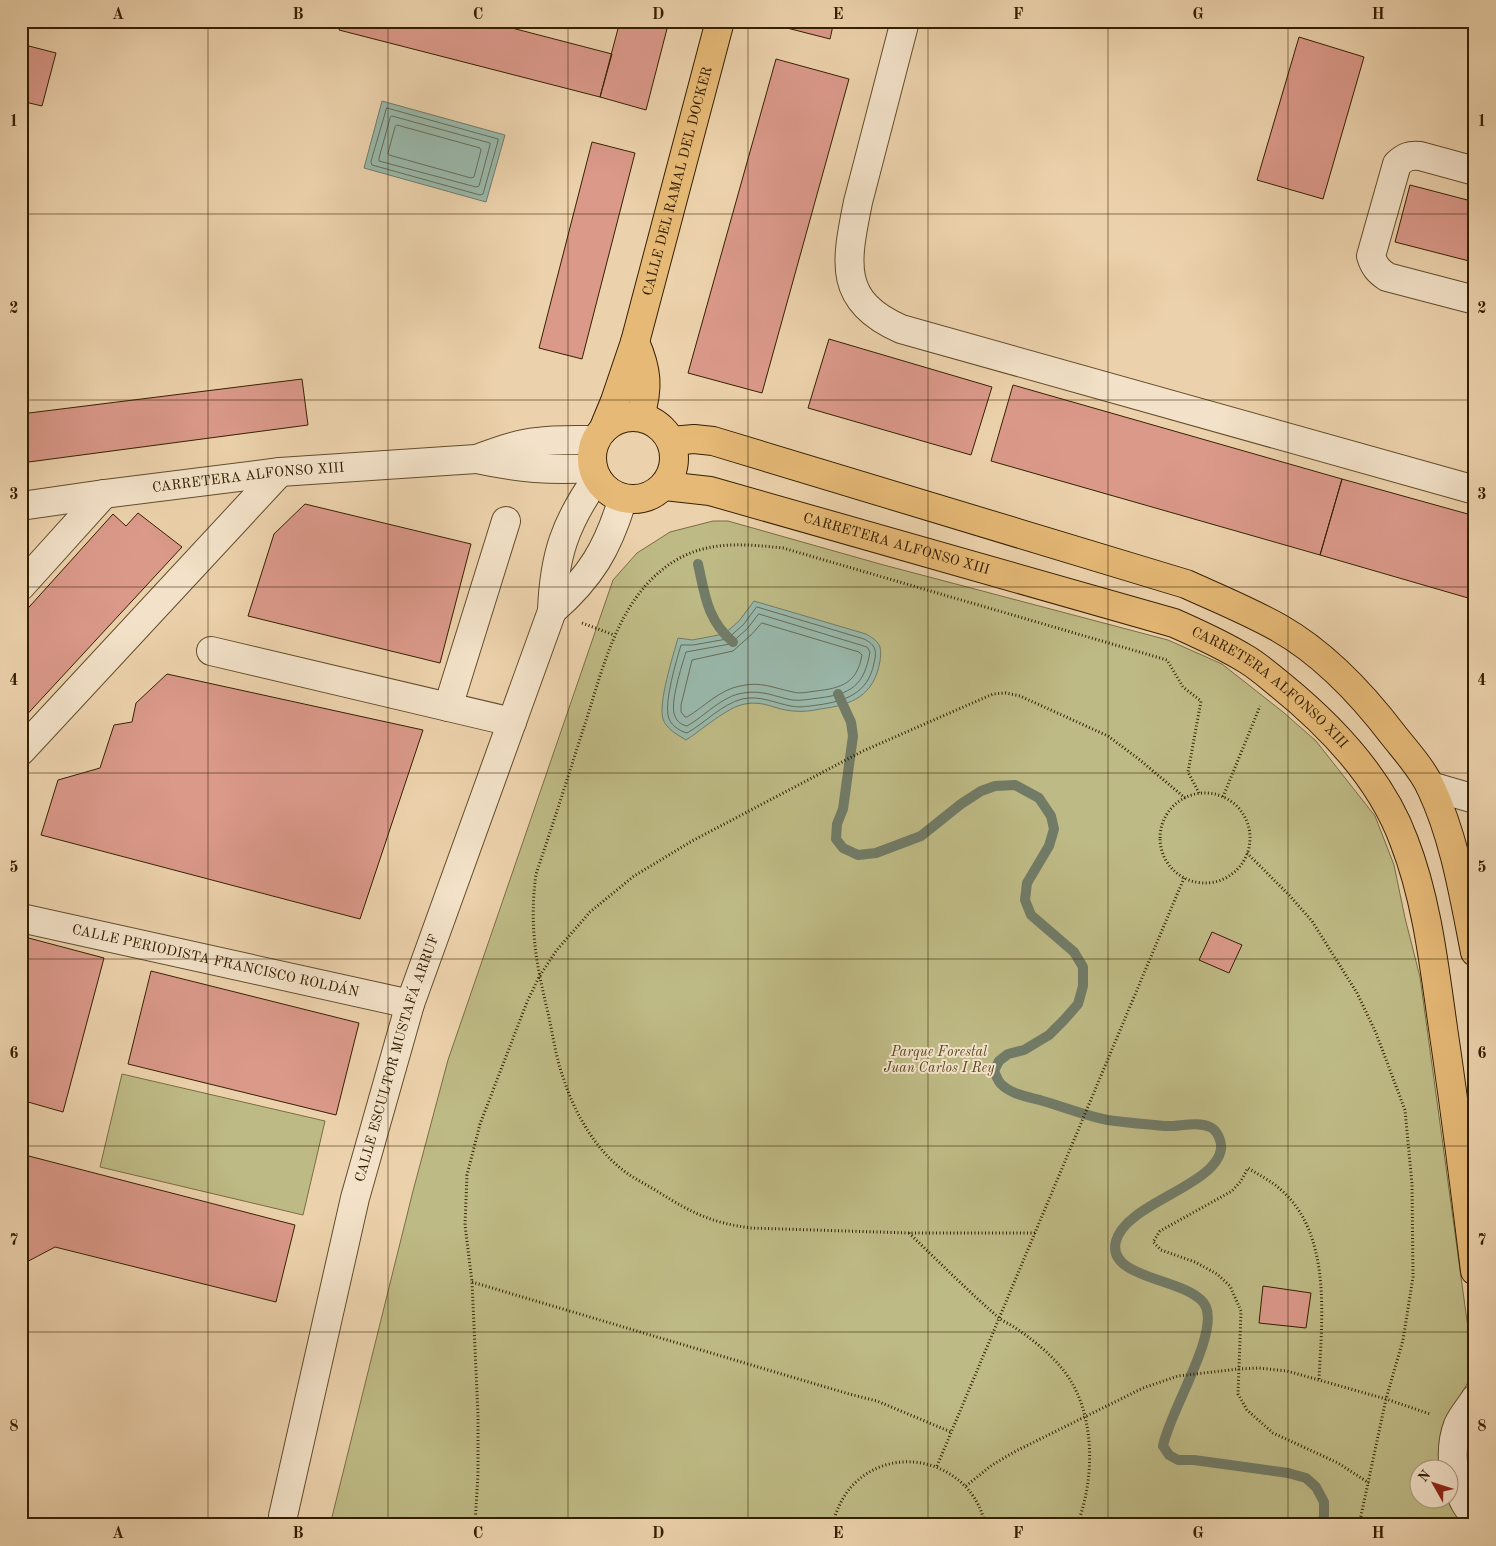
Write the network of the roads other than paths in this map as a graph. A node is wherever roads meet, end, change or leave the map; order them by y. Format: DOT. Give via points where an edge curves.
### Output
graph roads {
  1 [pos="720,21"];
  2 [pos="905,21"];
  3 [pos="1475,171"];
  4 [pos="1475,300"];
  5 [pos="635,342"];
  6 [pos="640,416"];
  7 [pos="599,435"];
  8 [pos="671,441"];
  9 [pos="476,458"];
  10 [pos="280,472"];
  11 [pos="595,473"];
  12 [pos="665,486"];
  13 [pos="1475,490"];
  14 [pos="104,494"];
  15 [pos="622,498"];
  16 [pos="21,506"];
  17 [pos="506,521"];
  18 [pos="21,586"];
  19 [pos="552,611"];
  20 [pos="211,651"];
  21 [pos="448,707"];
  22 [pos="512,722"];
  23 [pos="21,751"];
  24 [pos="1430,786"];
  25 [pos="1475,799"];
  26 [pos="21,918"];
  27 [pos="1475,952"];
  28 [pos="410,1004"];
  29 [pos="1475,1270"];
  30 [pos="1475,1399"];
  31 [pos="1475,1517"];
  32 [pos="282,1522"];
  1 -- 5 [label="main road, CALLE DEL RAMAL DEL DOCKER"];
  2 -- 13 [label="street" via="853,229 850,278 858,297 869,311 901,329"];
  3 -- 4 [label="street" via="1420,156 1404,157 1397,164 1371,256 1379,272 1387,277"];
  5 -- 6 [label="main road" via="643,360 646,379 646,398"];
  5 -- 7 [label="main road, CALLE DEL RAMAL DEL DOCKER"];
  6 -- 7 [label="main road" via="614,421"];
  6 -- 8 [label="main road" via="658,426"];
  7 -- 9 [label="street, CARRETERA ALFONSO XIII" via="535,442"];
  7 -- 11 [label="main road" via="593,454"];
  8 -- 12 [label="main road" via="674,464"];
  8 -- 24 [label="main road" via="694,438 713,441 1186,584 1236,606 1280,628 1345,679 1376,713"];
  9 -- 10 [label="street, CARRETERA ALFONSO XIII"];
  9 -- 11 [label="street, CARRETERA ALFONSO XIII" via="534,469"];
  10 -- 14 [label="street, CARRETERA ALFONSO XIII"];
  10 -- 23 [label="street"];
  11 -- 15 [label="main road" via="608,490"];
  11 -- 19 [label="street, CALLE ESCULTOR MUSTAFÁ ARRUF" via="567,527 558,554"];
  12 -- 15 [label="main road" via="651,496 635,500"];
  12 -- 29 [label="main road, CARRETERA ALFONSO XIII" via="710,491 1174,623 1248,660 1315,714 1369,776 1404,840 1419,887 1432,950"];
  14 -- 16 [label="street, CARRETERA ALFONSO XIII"];
  14 -- 18 [label="street"];
  15 -- 19 [label="street, CALLE ESCULTOR MUSTAFÁ ARRUF" via="615,524 590,572"];
  17 -- 21 [label="street"];
  19 -- 22 [label="street, CALLE ESCULTOR MUSTAFÁ ARRUF"];
  20 -- 21 [label="street"];
  21 -- 22 [label="street"];
  22 -- 28 [label="street, CALLE ESCULTOR MUSTAFÁ ARRUF"];
  24 -- 25 [label="street"];
  24 -- 27 [label="main road" via="1446,822"];
  26 -- 28 [label="street, CALLE PERIODISTA FRANCISCO ROLDÁN"];
  28 -- 32 [label="street, CALLE ESCULTOR MUSTAFÁ ARRUF" via="353,1206"];
  30 -- 31 [label="street" via="1458,1425 1454,1446 1457,1484"];
}
